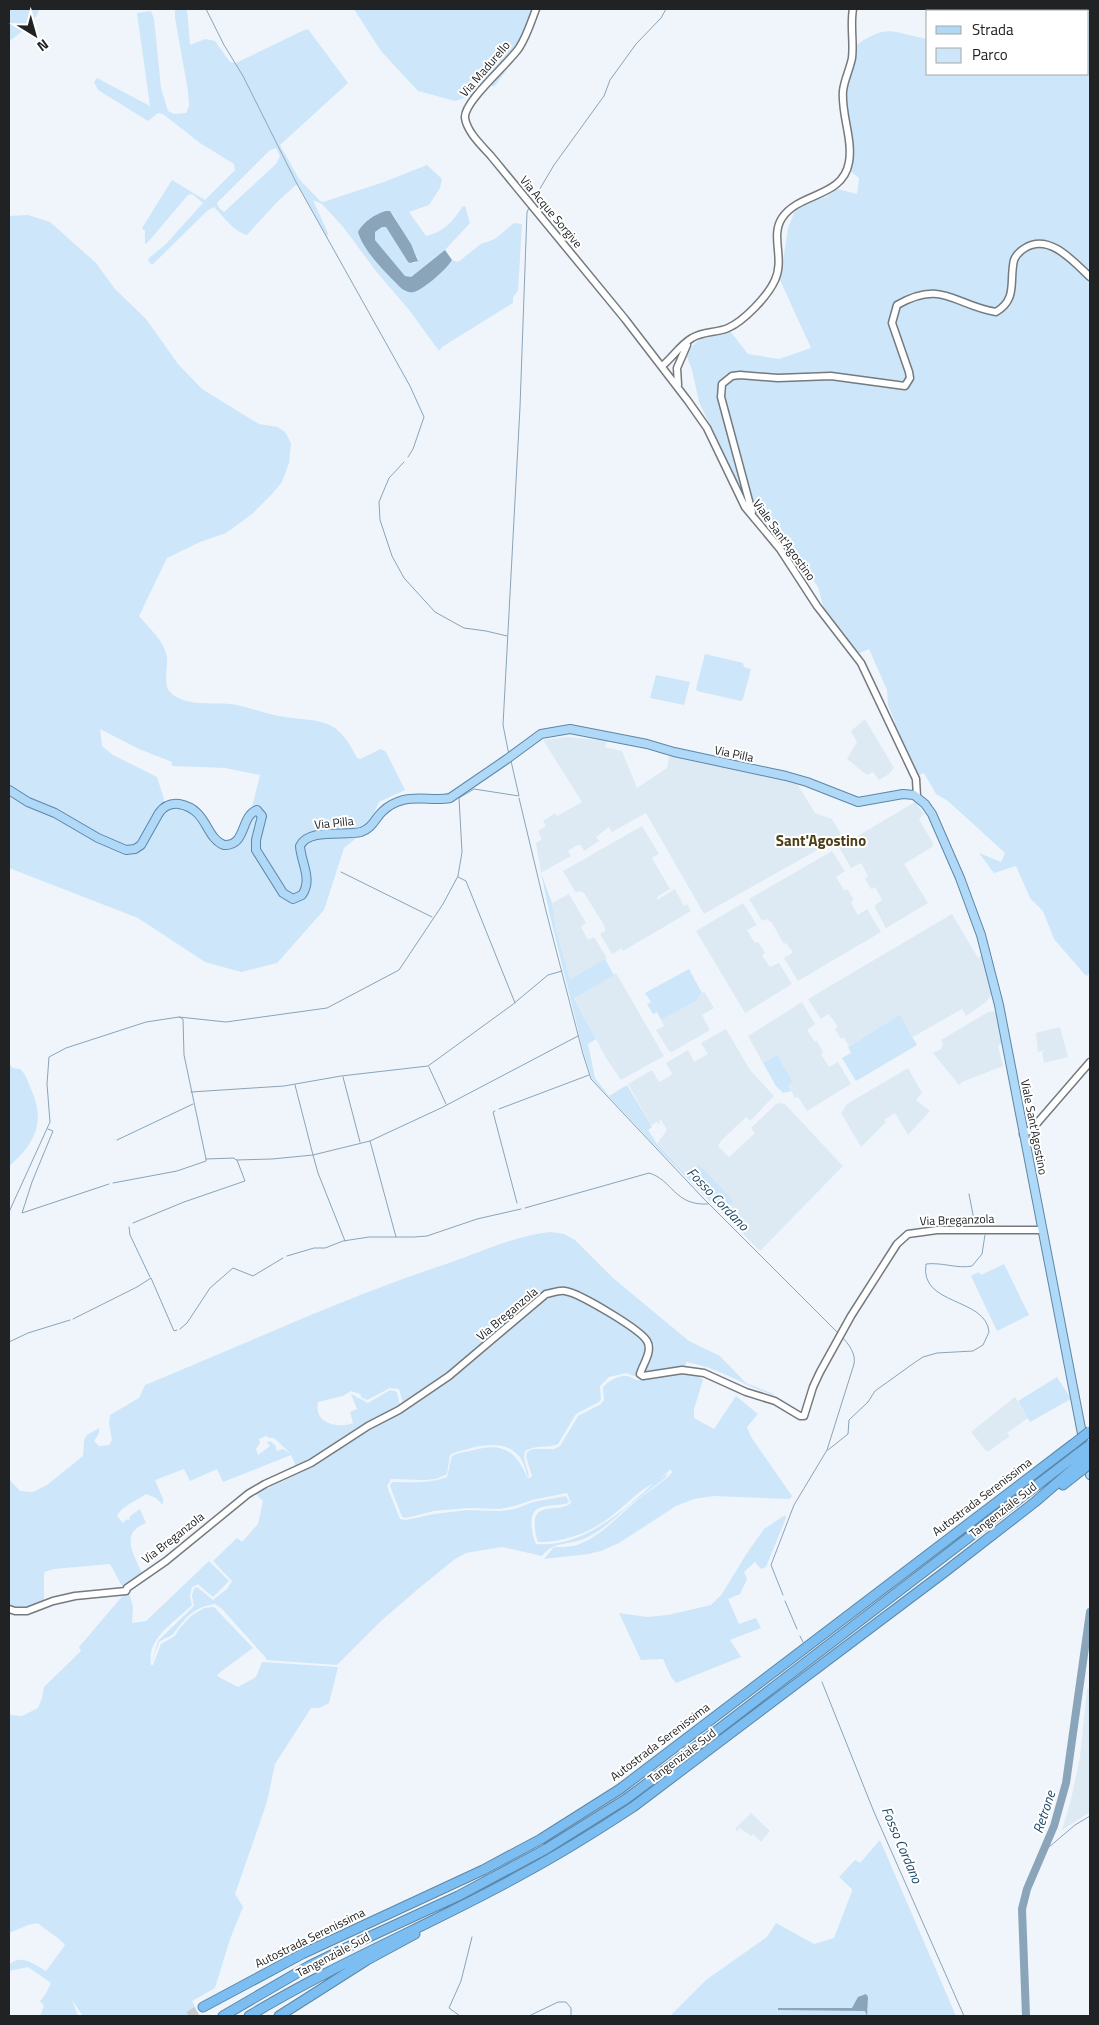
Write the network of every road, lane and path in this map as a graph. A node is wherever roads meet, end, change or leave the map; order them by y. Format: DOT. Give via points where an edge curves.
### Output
graph roads {
  1 [pos="536,9"];
  2 [pos="852,9"];
  3 [pos="465,117"];
  4 [pos="1090,277"];
  5 [pos="625,319"];
  6 [pos="698,335"];
  7 [pos="662,366"];
  8 [pos="680,391"];
  9 [pos="753,516"];
  10 [pos="9,790"];
  11 [pos="914,796"];
  12 [pos="1090,1062"];
  13 [pos="1023,1134"];
  14 [pos="1042,1230"];
  15 [pos="1090,1431"];
  16 [pos="1090,1445"];
  17 [pos="1090,1455"];
  18 [pos="1090,1463"];
  19 [pos="1082,1466"];
  20 [pos="9,1609"];
  21 [pos="203,2008"];
  22 [pos="223,2016"];
  23 [pos="249,2016"];
  24 [pos="279,2016"];
  1 -- 3 [label="street, Via Madurello" via="519,48 470,104"];
  2 -- 6 [label="street" via="852,58 843,90 849,150 846,173 831,189 790,208 781,218 777,230 780,262 770,290 746,316 727,328"];
  3 -- 5 [label="street, Via Acque Sorgive" via="480,143"];
  4 -- 9 [label="street" via="1065,254 1042,243 1029,246 1015,258 1010,297 996,312 938,293 908,299 897,305 892,323 909,372 910,378 905,386 831,376 732,376 722,384 721,397"];
  5 -- 7 [label="street, Viale Sant'Agostino"];
  6 -- 7 [label="street" via="687,341"];
  6 -- 8 [label="street" via="684,348 677,368"];
  7 -- 8 [label="street, Viale Sant'Agostino"];
  8 -- 9 [label="street, Viale Sant'Agostino" via="707,428 745,507"];
  9 -- 11 [label="street, Viale Sant'Agostino" via="861,663 916,779"];
  10 -- 11 [label="main road, Via Pilla" via="126,850 141,845 158,813 166,806 181,805 196,811 224,845 234,843 241,836 249,815 257,810 262,816 256,850 283,893 293,899 302,895 307,886 300,846 306,839 367,830 393,803 406,799 450,798 541,734 570,729 793,778 858,802"];
  11 -- 13 [label="main road, Viale Sant'Agostino" via="932,814 944,837 979,928 998,1002"];
  12 -- 13 [label="street" via="1032,1129"];
  13 -- 14 [label="main road, Viale Sant'Agostino"];
  14 -- 19 [label="main road, Viale Sant'Agostino"];
  14 -- 20 [label="street, Via Breganzola" via="937,1230 908,1234 897,1244 843,1331 813,1387 804,1416 704,1373 682,1370 643,1376 640,1374 648,1346 639,1333 567,1291 546,1294 449,1376 311,1463 248,1494 126,1591 75,1596 27,1611"];
  15 -- 21 [label="highway, Autostrada Serenissima, bridge" via="620,1789 483,1870 302,1954"];
  16 -- 19 [label="highway, Autostrada Serenissima, bridge"];
  17 -- 19 [label="highway, Tangenziale Sud, bridge"];
  18 -- 19 [label="highway, Tangenziale Sud, bridge"];
  19 -- 22 [label="highway, Autostrada Serenissima" via="596,1818 496,1877 309,1966"];
  19 -- 23 [label="highway, Tangenziale Sud" via="686,1769 580,1842 331,1970"];
  19 -- 24 [label="highway, Tangenziale Sud" via="1015,1524 636,1812 528,1878 366,1960"];
}
